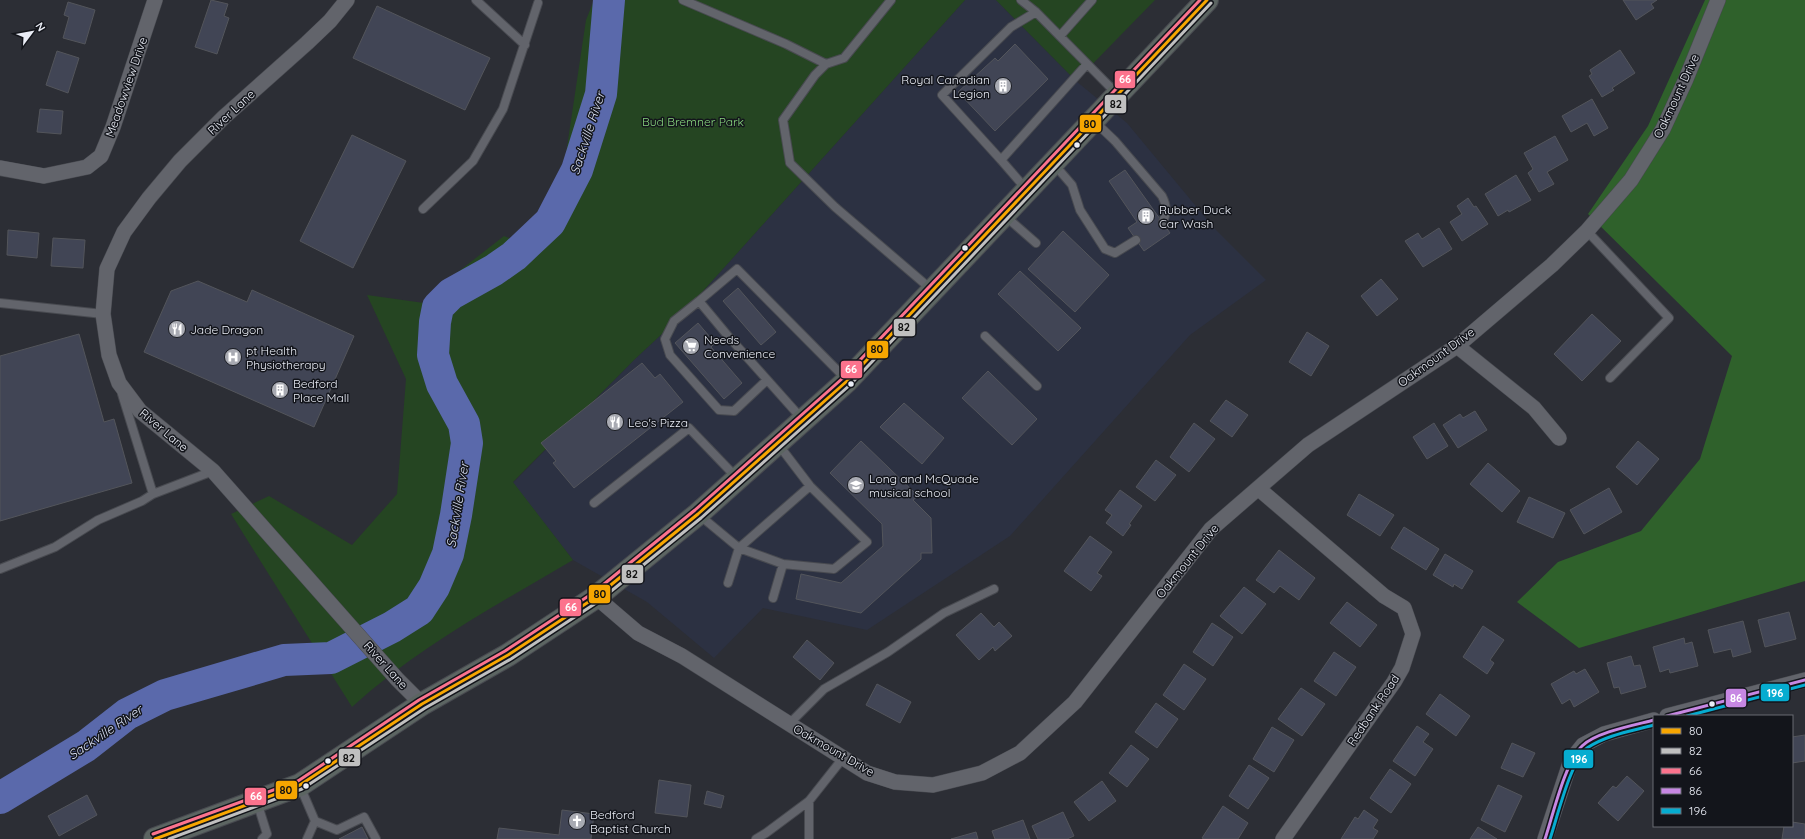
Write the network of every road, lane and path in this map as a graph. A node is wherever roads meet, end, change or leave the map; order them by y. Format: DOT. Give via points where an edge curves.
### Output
graph roads {
  1 [pos="155,0"];
  2 [pos="347,0"];
  3 [pos="476,0"];
  4 [pos="683,0"];
  5 [pos="891,0"];
  6 [pos="1021,0"];
  7 [pos="1092,0"];
  8 [pos="1207,0"];
  9 [pos="1718,0"];
  10 [pos="538,3"];
  11 [pos="1036,12"];
  12 [pos="1060,36"];
  13 [pos="525,45"];
  14 [pos="826,64"];
  15 [pos="1087,64"];
  16 [pos="1118,94"];
  17 [pos="1094,120"];
  18 [pos="1001,160"];
  19 [pos="1053,162"];
  20 [pos="0,168"];
  21 [pos="1027,190"];
  22 [pos="423,209"];
  23 [pos="1004,214"];
  24 [pos="1162,222"];
  25 [pos="1587,231"];
  26 [pos="1136,240"];
  27 [pos="1036,243"];
  28 [pos="932,290"];
  29 [pos="699,301"];
  30 [pos="0,303"];
  31 [pos="104,314"];
  32 [pos="985,336"];
  33 [pos="1457,346"];
  34 [pos="1610,378"];
  35 [pos="767,380"];
  36 [pos="847,381"];
  37 [pos="119,383"];
  38 [pos="1037,386"];
  39 [pos="804,420"];
  40 [pos="1559,438"];
  41 [pos="778,444"];
  42 [pos="213,471"];
  43 [pos="738,478"];
  44 [pos="810,486"];
  45 [pos="1259,489"];
  46 [pos="153,494"];
  47 [pos="594,503"];
  48 [pos="698,514"];
  49 [pos="739,548"];
  50 [pos="783,564"];
  51 [pos="0,569"];
  52 [pos="728,583"];
  53 [pos="994,589"];
  54 [pos="596,596"];
  55 [pos="773,598"];
  56 [pos="1805,680"];
  57 [pos="422,704"];
  58 [pos="1671,715"];
  59 [pos="1653,720"];
  60 [pos="789,724"];
  61 [pos="843,758"];
  62 [pos="300,785"];
  63 [pos="257,801"];
  64 [pos="808,802"];
  65 [pos="315,821"];
  66 [pos="155,839"];
  67 [pos="262,839"];
  68 [pos="307,839"];
  69 [pos="376,839"];
  70 [pos="756,839"];
  71 [pos="809,839"];
  72 [pos="1283,839"];
  73 [pos="1545,839"];
  1 -- 20 [label="street, Meadowview Drive" via="101,156 87,167 44,176"];
  2 -- 31 [label="street, River Lane" via="307,44 224,117 180,161 149,198 124,232 107,269"];
  3 -- 13 [label="lane"];
  4 -- 14 [label="lane"];
  5 -- 14 [label="lane" via="844,58"];
  6 -- 11 [label="lane"];
  7 -- 12 [label="lane"];
  8 -- 16 [label="main road"];
  9 -- 25 [label="street, Oakmount Drive" via="1663,129 1631,180"];
  10 -- 13 [label="lane"];
  11 -- 12 [label="lane"];
  11 -- 18 [label="lane" via="1011,27 942,95"];
  12 -- 15 [label="lane"];
  13 -- 22 [label="lane" via="503,109 473,161"];
  14 -- 28 [label="lane" via="815,75 783,120 790,163 835,207"];
  15 -- 16 [label="lane"];
  15 -- 18 [label="lane"];
  16 -- 17 [label="main road"];
  17 -- 19 [label="main road"];
  17 -- 24 [label="lane" via="1162,196 1167,213"];
  18 -- 21 [label="lane"];
  19 -- 21 [label="main road"];
  19 -- 26 [label="lane" via="1072,186 1080,210 1105,249 1115,253"];
  21 -- 23 [label="main road"];
  23 -- 27 [label="lane"];
  23 -- 28 [label="main road"];
  25 -- 33 [label="street, Oakmount Drive"];
  25 -- 34 [label="lane" via="1669,318"];
  28 -- 36 [label="main road"];
  29 -- 35 [label="lane"];
  29 -- 35 [label="lane" via="674,321 665,339 670,355 719,410 734,411"];
  29 -- 36 [label="lane" via="736,269"];
  30 -- 31 [label="lane"];
  31 -- 37 [label="street, River Lane" via="109,356"];
  32 -- 38 [label="lane"];
  33 -- 40 [label="street" via="1534,408"];
  33 -- 45 [label="street, Oakmount Drive" via="1308,445"];
  35 -- 39 [label="lane"];
  36 -- 39 [label="main road"];
  37 -- 42 [label="street, River Lane" via="140,411"];
  37 -- 46 [label="lane"];
  39 -- 41 [label="main road"];
  41 -- 43 [label="main road"];
  41 -- 44 [label="lane"];
  42 -- 46 [label="lane"];
  42 -- 57 [label="street, River Lane"];
  43 -- 47 [label="lane" via="689,428"];
  43 -- 48 [label="main road"];
  44 -- 49 [label="lane"];
  44 -- 50 [label="lane" via="867,542 834,569"];
  45 -- 61 [label="street, Oakmount Drive" via="1211,528 1075,702 1020,753 982,773 933,785 895,782 867,773"];
  45 -- 72 [label="street, Redbank Road" via="1384,596 1404,608 1413,634 1402,668 1394,682"];
  46 -- 51 [label="lane" via="142,502 98,520 55,547"];
  48 -- 49 [label="lane"];
  48 -- 54 [label="main road"];
  49 -- 50 [label="lane"];
  49 -- 52 [label="lane"];
  50 -- 55 [label="lane"];
  53 -- 60 [label="lane" via="944,613 888,652 824,689"];
  54 -- 57 [label="main road" via="508,655"];
  54 -- 60 [label="street, Oakmount Drive" via="638,633 682,656"];
  56 -- 58 [label="street"];
  57 -- 62 [label="main road"];
  59 -- 73 [label="street" via="1604,734 1583,745 1571,760"];
  60 -- 61 [label="street, Oakmount Drive"];
  61 -- 64 [label="lane"];
  62 -- 63 [label="main road"];
  62 -- 65 [label="lane"];
  63 -- 66 [label="main road"];
  63 -- 67 [label="lane" via="267,834"];
  64 -- 70 [label="lane"];
  64 -- 71 [label="lane"];
  65 -- 68 [label="lane"];
  65 -- 69 [label="lane" via="337,830 364,817"];
}
